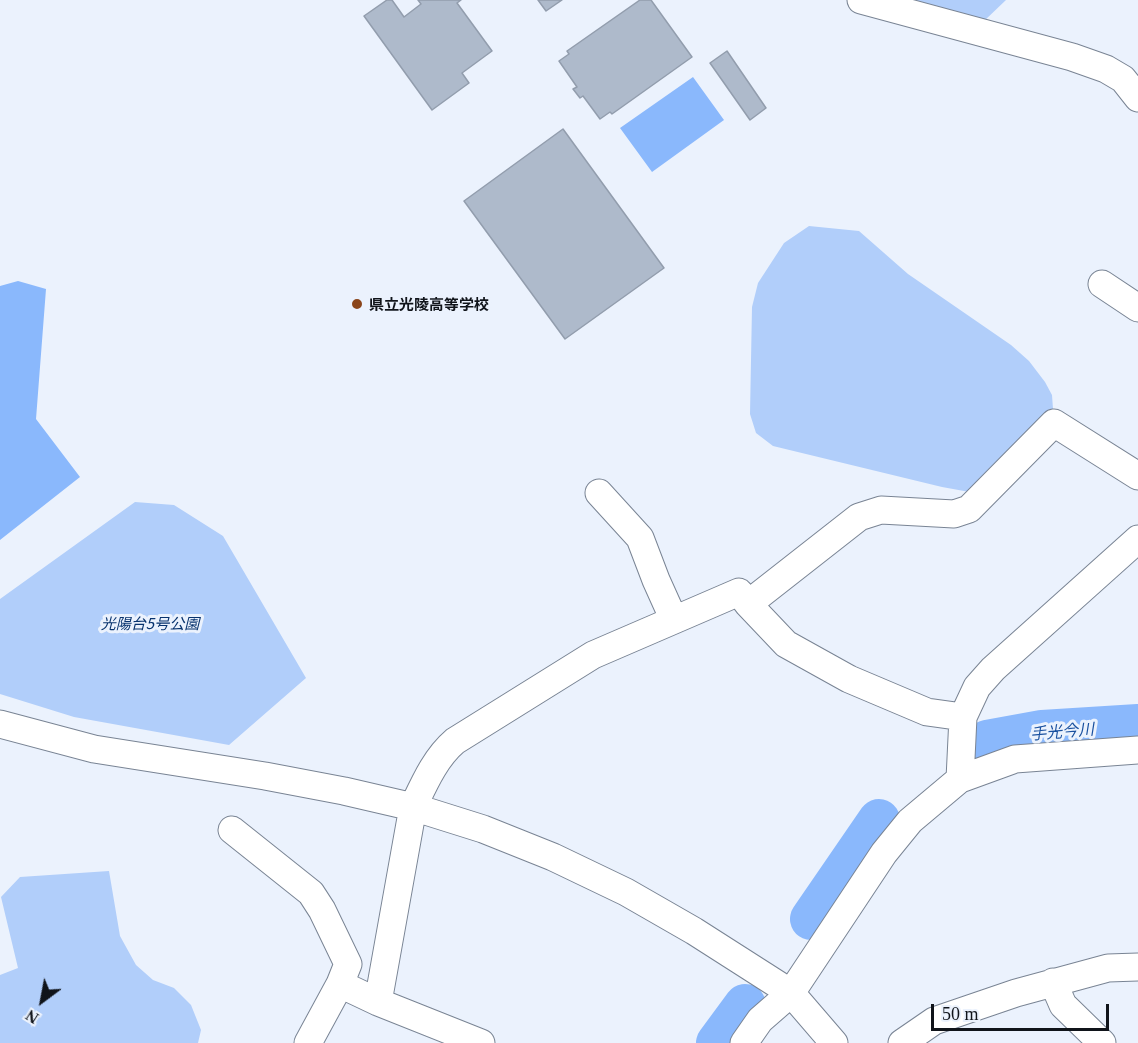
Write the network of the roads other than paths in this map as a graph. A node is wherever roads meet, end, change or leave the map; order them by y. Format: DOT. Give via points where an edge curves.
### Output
graph roads {
  1 [pos="861,0"];
  2 [pos="1138,98"];
  3 [pos="1102,284"];
  4 [pos="1138,308"];
  5 [pos="1138,476"];
  6 [pos="599,493"];
  7 [pos="1138,539"];
  8 [pos="748,604"];
  9 [pos="674,620"];
  10 [pos="963,717"];
  11 [pos="0,724"];
  12 [pos="1138,750"];
  13 [pos="960,779"];
  14 [pos="413,807"];
  15 [pos="232,830"];
  16 [pos="1138,967"];
  17 [pos="1053,982"];
  18 [pos="340,984"];
  19 [pos="791,993"];
  20 [pos="378,1002"];
  21 [pos="308,1043"];
  22 [pos="481,1043"];
  23 [pos="744,1043"];
  24 [pos="834,1043"];
  25 [pos="902,1043"];
  26 [pos="1102,1043"];
  1 -- 2 [label="street" via="1106,69 1123,79"];
  3 -- 4 [label="street"];
  5 -- 8 [label="street" via="1054,423 969,509 954,514 881,510 859,517"];
  6 -- 9 [label="street" via="640,537"];
  7 -- 10 [label="street" via="993,669 977,687"];
  8 -- 9 [label="street" via="739,592"];
  8 -- 10 [label="street" via="786,644 849,679 927,712"];
  9 -- 14 [label="street" via="593,655 455,741 443,751"];
  10 -- 13 [label="street"];
  11 -- 14 [label="street" via="94,749 265,776"];
  12 -- 13 [label="street" via="1015,759"];
  13 -- 19 [label="street" via="910,821 884,853"];
  14 -- 19 [label="street" via="503,837 626,892"];
  14 -- 20 [label="street"];
  15 -- 18 [label="street" via="311,893 348,964"];
  16 -- 17 [label="street" via="1108,968"];
  17 -- 25 [label="street" via="934,1021"];
  17 -- 26 [label="street" via="1063,1005"];
  18 -- 20 [label="street"];
  18 -- 21 [label="street"];
  19 -- 23 [label="street" via="760,1020"];
  19 -- 24 [label="street"];
  20 -- 22 [label="street"];
}
